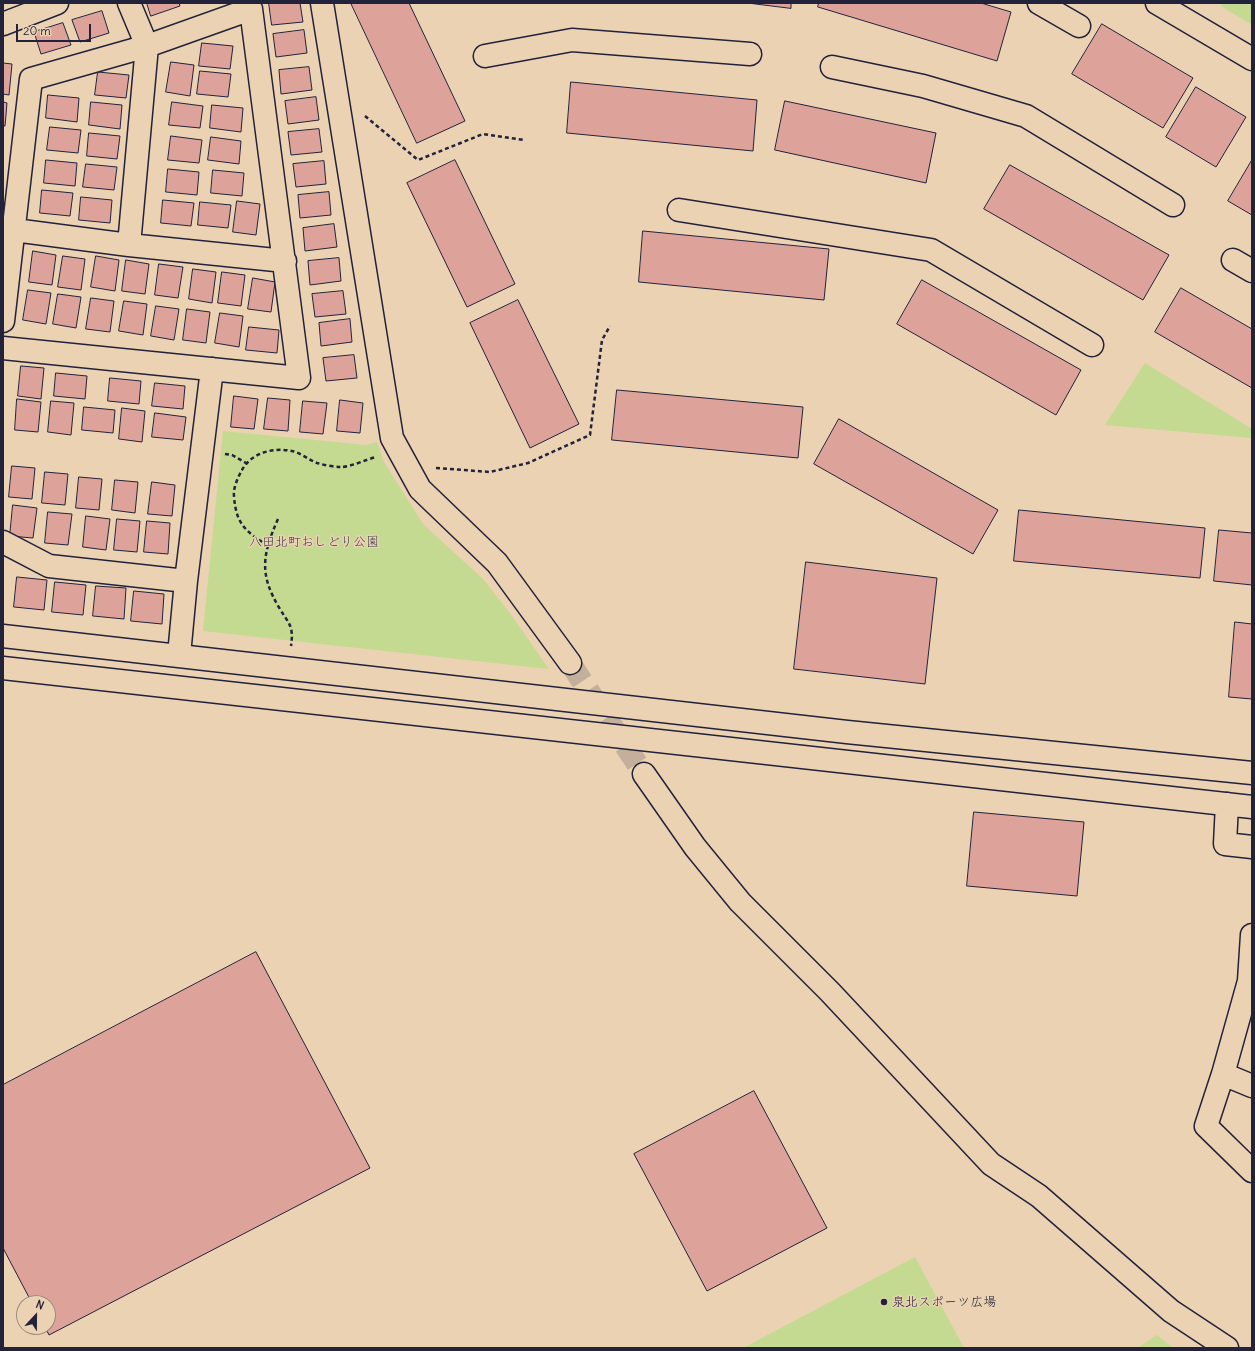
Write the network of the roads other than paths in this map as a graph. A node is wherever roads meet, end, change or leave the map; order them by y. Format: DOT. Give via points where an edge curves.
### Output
graph roads {
  1 [pos="57,3"];
  2 [pos="129,3"];
  3 [pos="322,3"];
  4 [pos="1039,3"];
  5 [pos="1157,3"];
  6 [pos="3,24"];
  7 [pos="1079,26"];
  8 [pos="147,46"];
  9 [pos="750,54"];
  10 [pos="485,56"];
  11 [pos="1252,60"];
  12 [pos="832,67"];
  13 [pos="1173,204"];
  14 [pos="679,210"];
  15 [pos="14,230"];
  16 [pos="129,245"];
  17 [pos="1233,260"];
  18 [pos="285,261"];
  19 [pos="1252,271"];
  20 [pos="3,321"];
  21 [pos="1092,345"];
  22 [pos="3,348"];
  23 [pos="212,369"];
  24 [pos="3,542"];
  25 [pos="186,581"];
  26 [pos="3,636"];
  27 [pos="179,656"];
  28 [pos="570,663"];
  29 [pos="3,668"];
  30 [pos="1252,773"];
  31 [pos="644,774"];
  32 [pos="1227,804"];
  33 [pos="1252,807"];
  34 [pos="1252,847"];
  35 [pos="1252,935"];
  36 [pos="1223,1074"];
  37 [pos="1252,1086"];
  38 [pos="1252,1171"];
  39 [pos="1227,1348"];
  1 -- 6 [label="street"];
  2 -- 8 [label="street"];
  3 -- 28 [label="street" via="392,438 420,489 497,563"];
  4 -- 7 [label="street"];
  5 -- 11 [label="street"];
  8 -- 15 [label="street" via="31,79"];
  8 -- 16 [label="street"];
  8 -- 18 [label="street" via="251,9"];
  9 -- 10 [label="street" via="572,40"];
  12 -- 13 [label="street" via="923,86 1026,116"];
  14 -- 21 [label="street" via="931,250"];
  15 -- 16 [label="street"];
  15 -- 20 [label="street"];
  16 -- 18 [label="street"];
  17 -- 19 [label="street"];
  18 -- 23 [label="street" via="299,378"];
  22 -- 23 [label="street"];
  23 -- 25 [label="street"];
  24 -- 25 [label="street" via="48,566"];
  25 -- 27 [label="street"];
  26 -- 27 [label="street"];
  27 -- 30 [label="street" via="847,732"];
  29 -- 32 [label="street"];
  31 -- 39 [label="street" via="695,848 740,902 830,992 991,1164 1039,1196 1171,1311"];
  32 -- 33 [label="street"];
  32 -- 34 [label="street" via="1225,844"];
  35 -- 36 [label="street" via="1249,981"];
  36 -- 37 [label="street"];
  36 -- 38 [label="street" via="1206,1126"];
}
